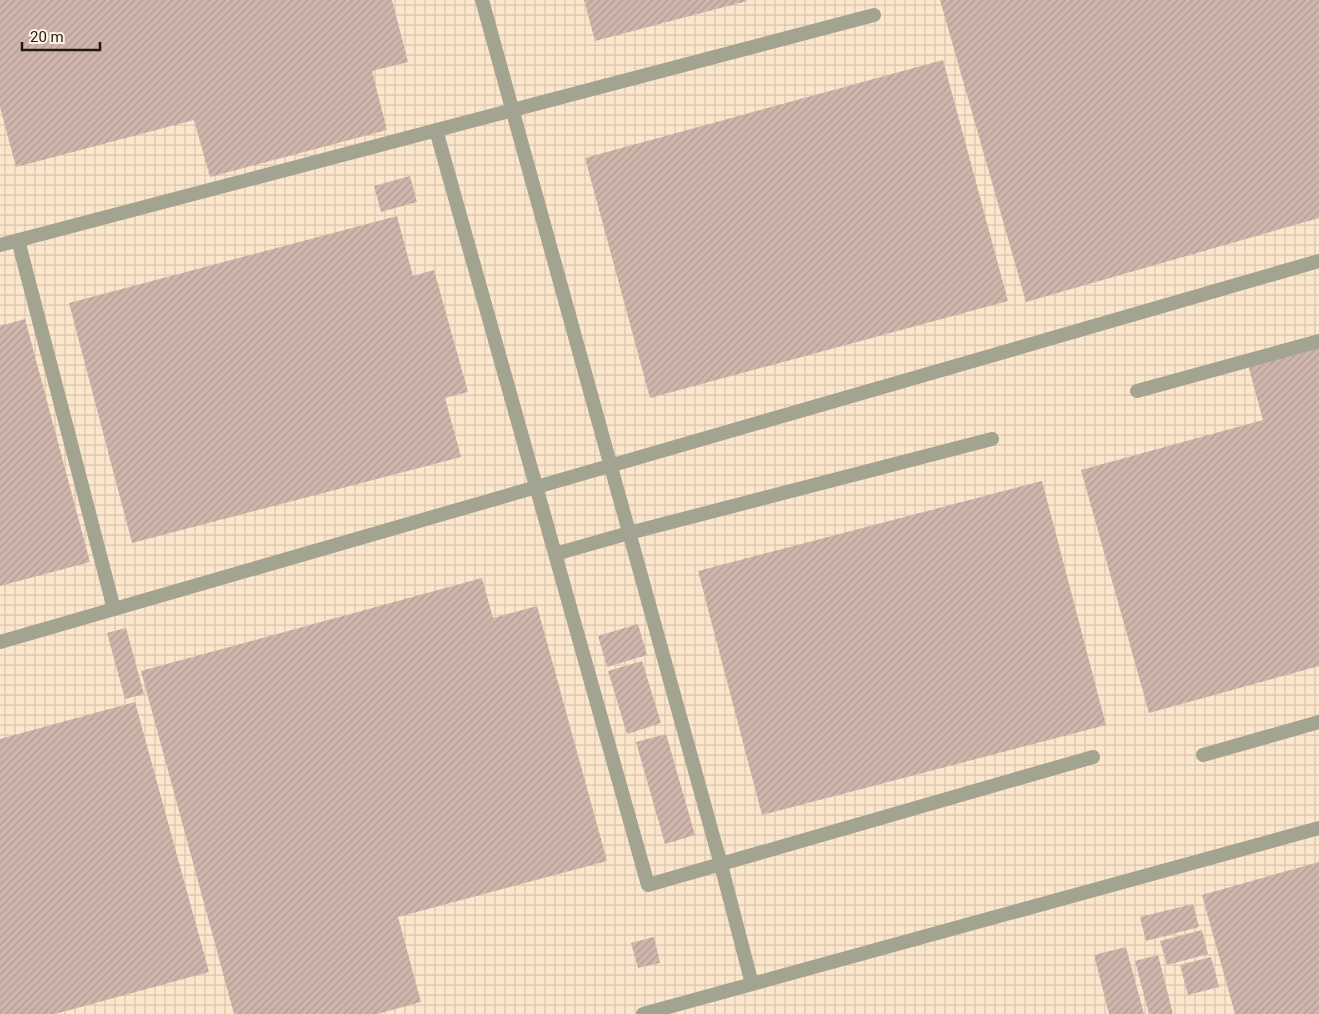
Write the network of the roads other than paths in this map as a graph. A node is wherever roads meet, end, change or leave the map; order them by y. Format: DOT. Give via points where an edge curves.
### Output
graph roads {
  1 [pos="482,0"];
  2 [pos="874,15"];
  3 [pos="512,110"];
  4 [pos="436,130"];
  5 [pos="18,240"];
  6 [pos="0,245"];
  7 [pos="1319,261"];
  8 [pos="1319,341"];
  9 [pos="1137,391"];
  10 [pos="992,439"];
  11 [pos="611,466"];
  12 [pos="536,487"];
  13 [pos="629,533"];
  14 [pos="555,554"];
  15 [pos="114,609"];
  16 [pos="0,642"];
  17 [pos="1319,722"];
  18 [pos="1202,755"];
  19 [pos="1093,757"];
  20 [pos="1319,828"];
  21 [pos="720,865"];
  22 [pos="752,984"];
  23 [pos="643,1014"];
  1 -- 3 [label="lane"];
  2 -- 3 [label="lane"];
  3 -- 4 [label="lane"];
  3 -- 11 [label="lane"];
  4 -- 5 [label="lane"];
  4 -- 12 [label="lane"];
  5 -- 6 [label="lane"];
  5 -- 15 [label="lane"];
  7 -- 11 [label="lane"];
  8 -- 9 [label="lane"];
  10 -- 13 [label="lane"];
  11 -- 12 [label="lane"];
  11 -- 13 [label="lane"];
  12 -- 14 [label="lane"];
  12 -- 15 [label="lane"];
  13 -- 14 [label="lane"];
  13 -- 21 [label="lane"];
  14 -- 21 [label="lane" via="648,885"];
  15 -- 16 [label="lane"];
  17 -- 18 [label="lane"];
  19 -- 21 [label="lane"];
  20 -- 22 [label="lane"];
  21 -- 22 [label="lane"];
  22 -- 23 [label="lane"];
}
